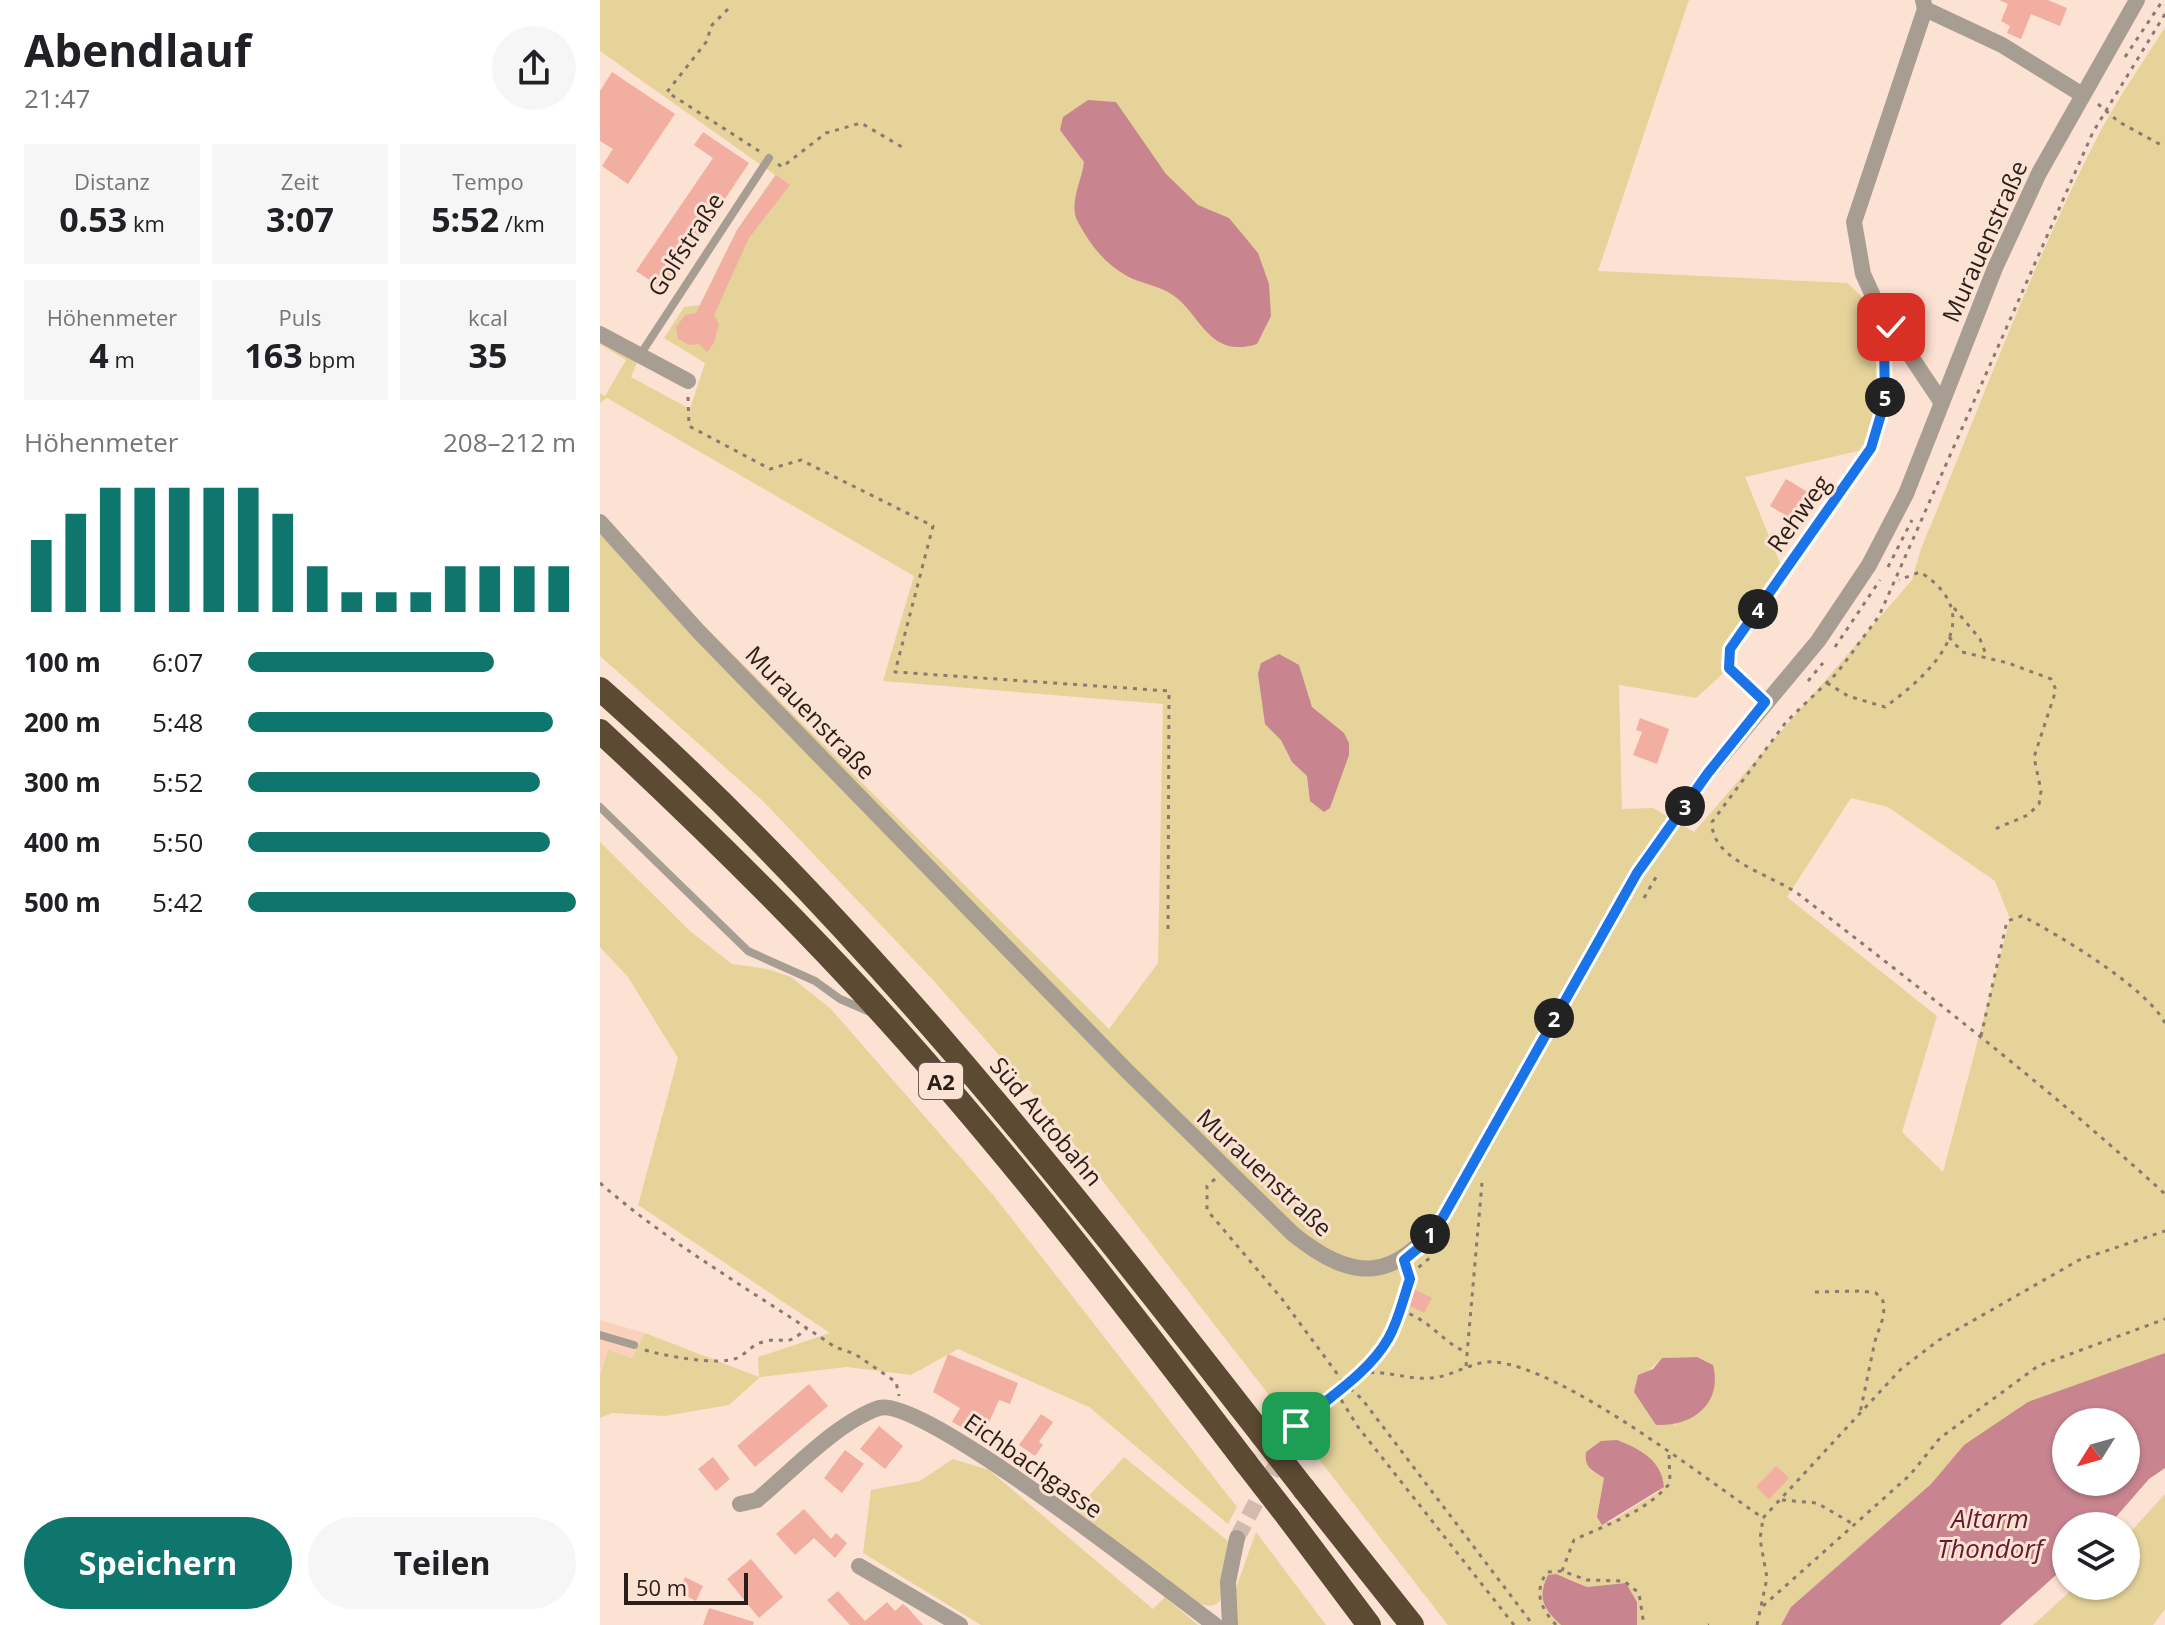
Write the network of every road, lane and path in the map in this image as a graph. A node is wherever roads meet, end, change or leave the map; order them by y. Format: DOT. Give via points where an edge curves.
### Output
graph roads {
  1 [pos="2137,0"];
  2 [pos="1924,4"];
  3 [pos="728,9"];
  4 [pos="2165,14"];
  5 [pos="2081,94"];
  6 [pos="2104,109"];
  7 [pos="902,147"];
  8 [pos="2165,147"];
  9 [pos="769,158"];
  10 [pos="1891,327"];
  11 [pos="600,334"];
  12 [pos="640,355"];
  13 [pos="688,381"];
  14 [pos="1942,403"];
  15 [pos="600,522"];
  16 [pos="1898,581"];
  17 [pos="1954,608"];
  18 [pos="1949,637"];
  19 [pos="1987,658"];
  20 [pos="1827,683"];
  21 [pos="601,689"];
  22 [pos="1765,702"];
  23 [pos="1778,715"];
  24 [pos="1786,722"];
  25 [pos="600,731"];
  26 [pos="600,807"];
  27 [pos="1995,829"];
  28 [pos="1663,865"];
  29 [pos="1639,906"];
  30 [pos="1168,933"];
  31 [pos="890,1022"];
  32 [pos="2165,1023"];
  33 [pos="1981,1036"];
  34 [pos="1226,1170"];
  35 [pos="600,1183"];
  36 [pos="1482,1183"];
  37 [pos="2165,1194"];
  38 [pos="2165,1231"];
  39 [pos="1404,1260"];
  40 [pos="1815,1292"];
  41 [pos="1400,1310"];
  42 [pos="2165,1319"];
  43 [pos="807,1328"];
  44 [pos="600,1335"];
  45 [pos="634,1345"];
  46 [pos="1466,1352"];
  47 [pos="1466,1366"];
  48 [pos="1362,1373"];
  49 [pos="1344,1383"];
  50 [pos="901,1409"];
  51 [pos="1860,1413"];
  52 [pos="1294,1430"];
  53 [pos="1669,1455"];
  54 [pos="1780,1500"];
  55 [pos="740,1504"];
  56 [pos="1763,1518"];
  57 [pos="1853,1524"];
  58 [pos="1237,1538"];
  59 [pos="859,1566"];
  60 [pos="1562,1571"];
  61 [pos="1763,1606"];
  62 [pos="960,1625"];
  63 [pos="1215,1625"];
  64 [pos="1230,1625"];
  65 [pos="1369,1625"];
  66 [pos="1412,1625"];
  67 [pos="1514,1625"];
  68 [pos="1533,1625"];
  69 [pos="1556,1625"];
  70 [pos="1644,1625"];
  71 [pos="1757,1625"];
  1 -- 5 [label="street, Murauenstraße"];
  2 -- 5 [label="street"];
  2 -- 10 [label="street" via="1854,222 1863,274"];
  3 -- 9 [label="path" via="667,92"];
  4 -- 6 [label="path"];
  5 -- 14 [label="street, Murauenstraße" via="1995,268"];
  6 -- 8 [label="path"];
  6 -- 16 [label="path" via="2038,250"];
  7 -- 9 [label="path" via="861,123 826,133 782,167"];
  9 -- 12 [label="lane, Golfstraße"];
  10 -- 14 [label="street"];
  10 -- 22 [label="lane, Rehweg" via="1884,343 1885,401 1871,448 1730,649 1729,668"];
  11 -- 12 [label="street"];
  12 -- 13 [label="street"];
  13 -- 30 [label="path" via="689,426 770,469 801,460 933,526 895,672 1169,691"];
  14 -- 22 [label="street, Murauenstraße" via="1906,494 1869,565 1818,641"];
  15 -- 34 [label="street, Murauenstraße" via="699,632"];
  16 -- 17 [label="path" via="1920,572 1941,585"];
  16 -- 20 [label="path" via="1879,616"];
  17 -- 18 [label="path"];
  17 -- 19 [label="path" via="1980,639"];
  18 -- 19 [label="path" via="1962,652"];
  18 -- 20 [label="path" via="1946,650 1912,688 1885,707"];
  19 -- 27 [label="path" via="2051,679 2056,690 2034,757 2039,804 2028,815"];
  20 -- 24 [label="path"];
  21 -- 66 [label="highway, Süd Autobahn / A2, bridge" via="817,902 910,1003 1056,1173"];
  22 -- 39 [label="street, Murauenstraße" via="1637,873 1443,1217"];
  23 -- 24 [label="path"];
  24 -- 33 [label="path" via="1712,822 1712,834 1727,853 1790,887"];
  25 -- 31 [label="highway, A2" via="699,824"];
  26 -- 31 [label="lane" via="748,951"];
  28 -- 29 [label="path"];
  31 -- 65 [label="highway, A2, bridge" via="1114,1290"];
  32 -- 33 [label="path" via="2116,974 2022,916 2007,921"];
  33 -- 37 [label="path"];
  34 -- 39 [label="street, Murauenstraße" via="1321,1257 1369,1269"];
  34 -- 49 [label="path" via="1207,1186 1207,1210"];
  35 -- 43 [label="path" via="648,1225"];
  36 -- 46 [label="path"];
  38 -- 51 [label="path" via="2079,1260 1939,1340 1901,1369"];
  39 -- 41 [label="path" via="1411,1274"];
  40 -- 51 [label="path" via="1861,1291 1876,1293 1883,1301"];
  41 -- 46 [label="path" via="1421,1318"];
  41 -- 48 [label="path" via="1386,1342"];
  42 -- 57 [label="path" via="2022,1375 1940,1438 1910,1475"];
  43 -- 45 [label="path" via="790,1343 759,1343 727,1361 668,1357"];
  43 -- 50 [label="path" via="896,1382"];
  44 -- 45 [label="lane"];
  46 -- 47 [label="path"];
  47 -- 48 [label="path" via="1437,1378 1411,1380"];
  47 -- 53 [label="path" via="1492,1361 1528,1368"];
  48 -- 49 [label="path"];
  49 -- 52 [label="path"];
  49 -- 67 [label="path" via="1340,1398 1358,1427"];
  49 -- 68 [label="path" via="1362,1399"];
  50 -- 55 [label="street" via="881,1407 850,1423 757,1500"];
  50 -- 63 [label="street, Eichbachgasse" via="971,1446"];
  51 -- 54 [label="path"];
  53 -- 56 [label="path"];
  53 -- 60 [label="path" via="1670,1483 1662,1493 1621,1521 1574,1540"];
  54 -- 56 [label="path"];
  54 -- 57 [label="path" via="1817,1503"];
  56 -- 61 [label="path"];
  57 -- 61 [label="path"];
  58 -- 64 [label="street" via="1228,1582"];
  59 -- 62 [label="street"];
  60 -- 69 [label="path" via="1547,1572 1539,1584 1541,1608"];
  60 -- 70 [label="path" via="1587,1580 1624,1581 1639,1593"];
  61 -- 71 [label="path"];
}
